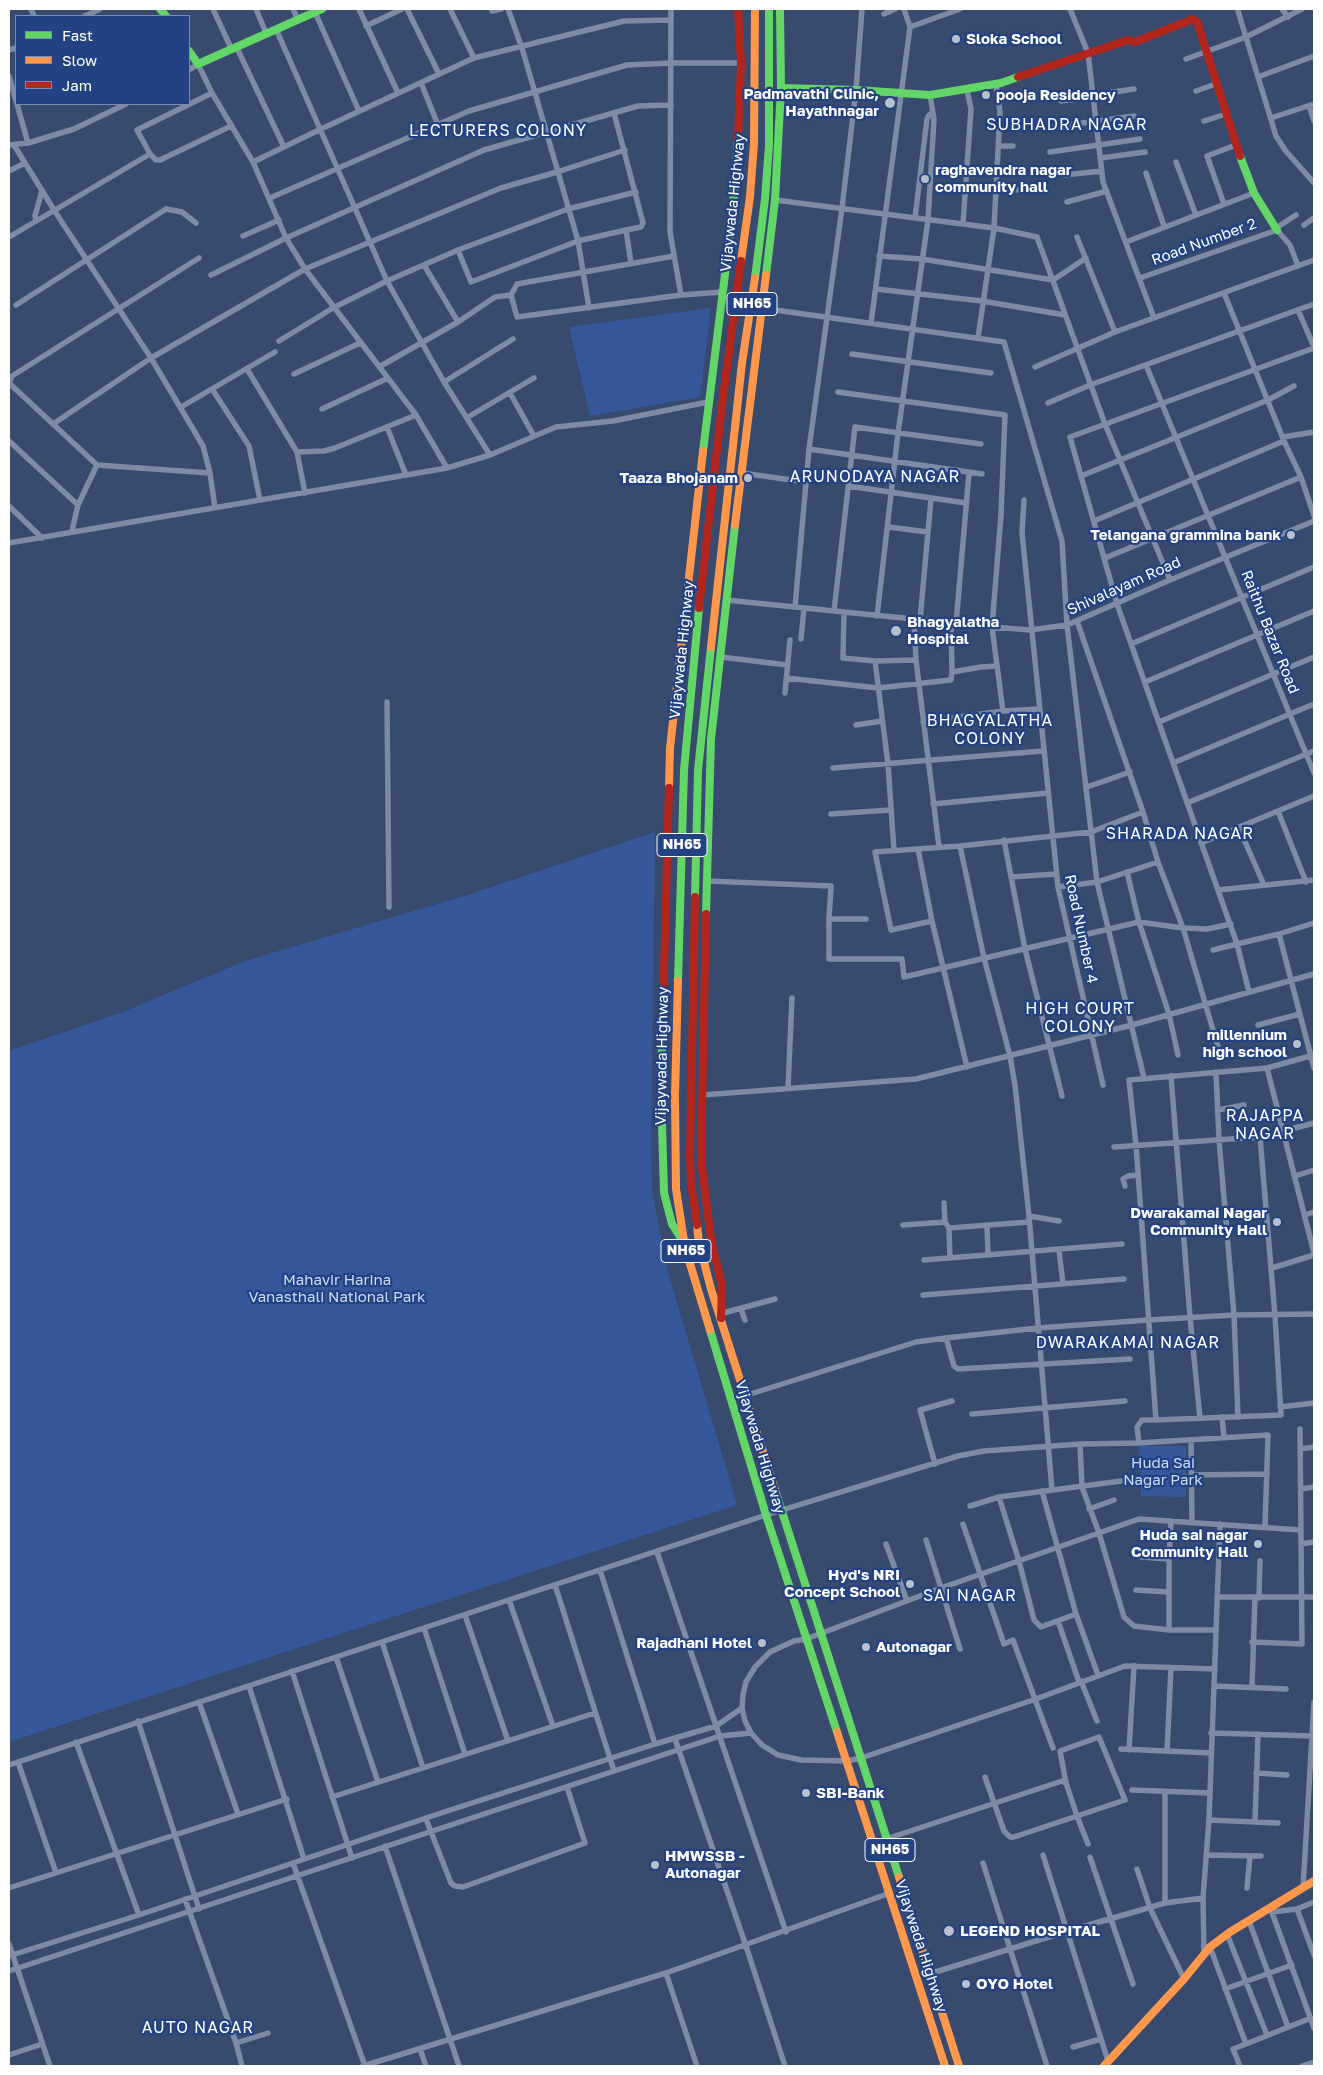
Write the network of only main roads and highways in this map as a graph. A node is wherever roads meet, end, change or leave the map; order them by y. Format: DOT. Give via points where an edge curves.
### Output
graph roads {
  1 [pos="738,9"];
  2 [pos="755,9"];
  3 [pos="769,9"];
  4 [pos="780,9"];
  5 [pos="317,10"];
  6 [pos="190,52"];
  7 [pos="781,88"];
  8 [pos="1276,229"];
  9 [pos="744,241"];
  10 [pos="759,243"];
  11 [pos="684,1241"];
  12 [pos="722,1316"];
  13 [pos="1314,1881"];
  14 [pos="1106,2064"];
  15 [pos="945,2066"];
  16 [pos="959,2066"];
  1 -- 11 [label="main road" via="738,146 732,218 670,748 662,1167 664,1193 672,1224"];
  2 -- 9 [label="main road, Vijaywada Highway / NH65" via="754,144"];
  3 -- 10 [label="main road, Vijaywada Highway / NH65" via="769,145"];
  4 -- 7 [label="main road"];
  5 -- 6 [label="main road" via="198,64"];
  7 -- 8 [label="main road" via="930,94 967,90 996,84 1128,40 1134,42 1193,19 1197,22 1254,192"];
  7 -- 12 [label="main road" via="775,200 711,739 701,1160 710,1231 722,1286"];
  9 -- 10 [label="main road"];
  9 -- 11 [label="main road, Vijaywada Highway / NH65" via="693,656 684,770 675,1155"];
  10 -- 12 [label="main road, Vijaywada Highway / NH65" via="741,372 698,770 690,1173 699,1243"];
  11 -- 15 [label="main road, Vijaywada Highway / NH65" via="766,1515"];
  12 -- 16 [label="main road, Vijaywada Highway / NH65" via="744,1396"];
  13 -- 14 [label="main road" via="1227,1934 1207,1950"];
}
